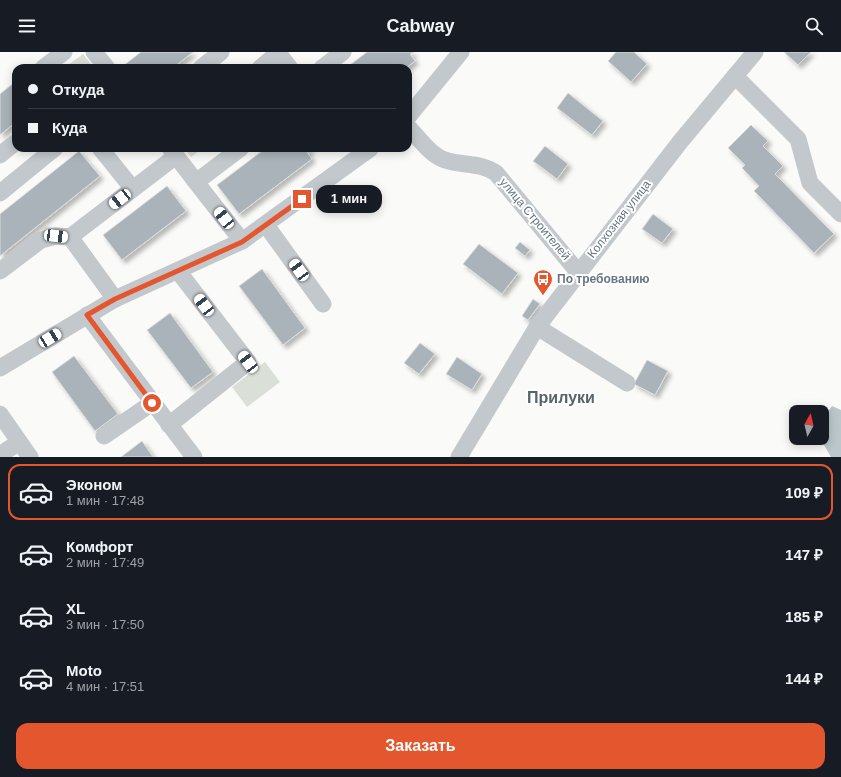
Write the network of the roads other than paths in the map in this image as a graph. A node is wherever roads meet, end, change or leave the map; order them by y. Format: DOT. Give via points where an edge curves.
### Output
graph roads {
  1 [pos="64,52"];
  2 [pos="94,52"];
  3 [pos="221,52"];
  4 [pos="343,52"];
  5 [pos="461,52"];
  6 [pos="755,52"];
  7 [pos="48,64"];
  8 [pos="104,64"];
  9 [pos="206,64"];
  10 [pos="265,64"];
  11 [pos="287,64"];
  12 [pos="327,64"];
  13 [pos="735,76"];
  14 [pos="412,112"];
  15 [pos="412,131"];
  16 [pos="12,145"];
  17 [pos="51,152"];
  18 [pos="103,152"];
  19 [pos="173,152"];
  20 [pos="236,152"];
  21 [pos="362,152"];
  22 [pos="0,155"];
  23 [pos="196,182"];
  24 [pos="133,189"];
  25 [pos="0,193"];
  26 [pos="841,214"];
  27 [pos="266,225"];
  28 [pos="70,238"];
  29 [pos="242,242"];
  30 [pos="0,271"];
  31 [pos="178,271"];
  32 [pos="578,272"];
  33 [pos="115,299"];
  34 [pos="323,304"];
  35 [pos="87,315"];
  36 [pos="537,327"];
  37 [pos="0,368"];
  38 [pos="627,383"];
  39 [pos="152,403"];
  40 [pos="0,414"];
  41 [pos="169,425"];
  42 [pos="104,436"];
  43 [pos="19,442"];
  44 [pos="0,455"];
  45 [pos="30,457"];
  46 [pos="194,457"];
  47 [pos="459,457"];
  1 -- 7 [label="street"];
  2 -- 8 [label="street"];
  3 -- 9 [label="street"];
  4 -- 12 [label="street"];
  5 -- 14 [label="street"];
  6 -- 13 [label="street, Колхозная улица"];
  10 -- 11 [label="street" via="278,53"];
  13 -- 26 [label="street" via="798,139 810,183"];
  13 -- 32 [label="street, Колхозная улица"];
  15 -- 32 [label="street, улица Строителей" via="433,154 443,160 481,165 496,173"];
  16 -- 22 [label="street"];
  17 -- 25 [label="street"];
  18 -- 24 [label="street"];
  19 -- 23 [label="street"];
  19 -- 24 [label="street"];
  20 -- 23 [label="street"];
  21 -- 27 [label="street"];
  23 -- 29 [label="street"];
  24 -- 28 [label="street"];
  27 -- 29 [label="street"];
  27 -- 34 [label="street"];
  28 -- 30 [label="street" via="56,236 41,240"];
  28 -- 33 [label="street"];
  29 -- 31 [label="street"];
  31 -- 33 [label="street"];
  31 -- 41 [label="street" via="248,362"];
  32 -- 36 [label="street, Колхозная улица"];
  33 -- 35 [label="street"];
  35 -- 37 [label="street"];
  35 -- 39 [label="street"];
  36 -- 38 [label="street"];
  36 -- 47 [label="street, Колхозная улица"];
  39 -- 41 [label="street"];
  39 -- 42 [label="street"];
  40 -- 43 [label="street"];
  41 -- 46 [label="street"];
  43 -- 44 [label="street"];
  43 -- 45 [label="street"];
}
